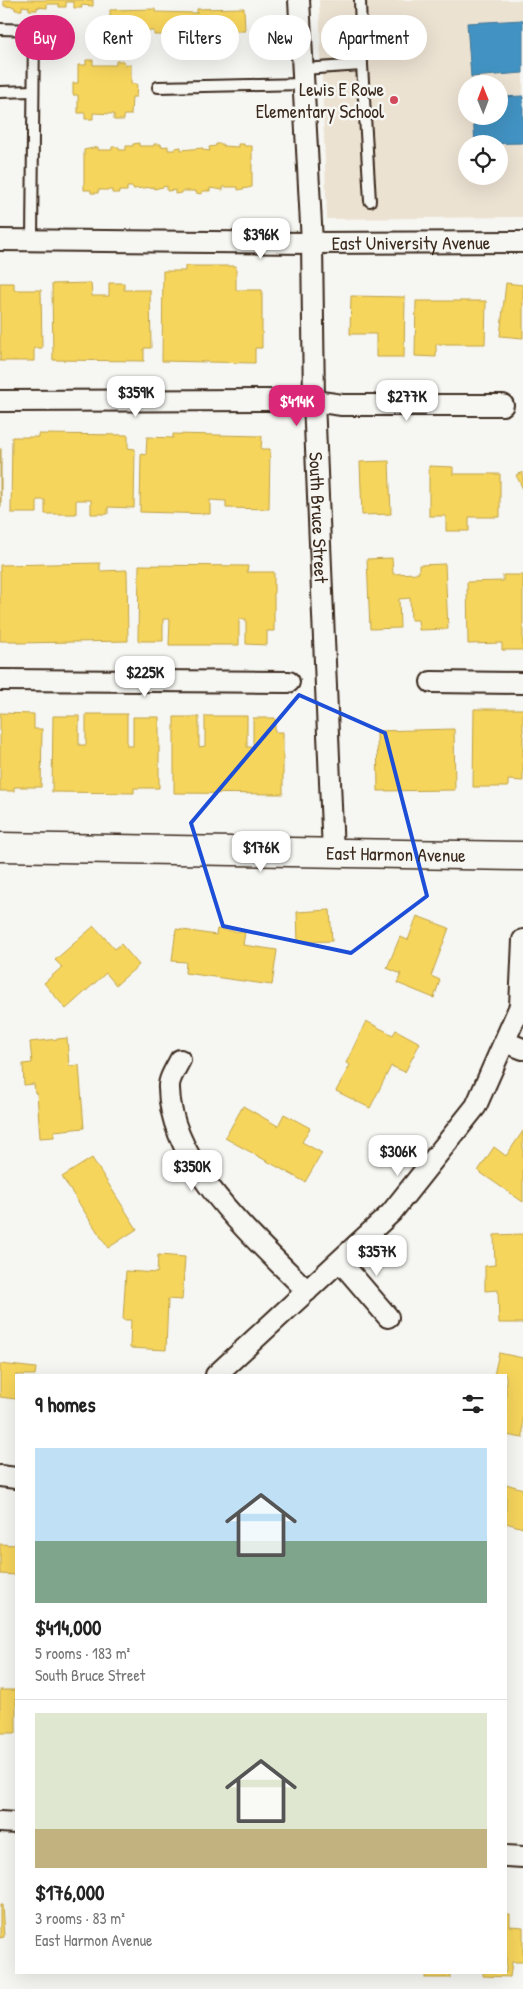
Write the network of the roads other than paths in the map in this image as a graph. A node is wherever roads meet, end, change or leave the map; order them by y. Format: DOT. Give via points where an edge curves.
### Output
graph roads {
  1 [pos="299,0"];
  2 [pos="360,0"];
  3 [pos="0,29"];
  4 [pos="362,65"];
  5 [pos="303,77"];
  6 [pos="158,87"];
  7 [pos="33,91"];
  8 [pos="0,92"];
  9 [pos="370,202"];
  10 [pos="0,240"];
  11 [pos="32,240"];
  12 [pos="523,242"];
  13 [pos="312,243"];
  14 [pos="272,400"];
  15 [pos="0,401"];
  16 [pos="314,401"];
  17 [pos="503,405"];
  18 [pos="0,680"];
  19 [pos="290,682"];
  20 [pos="431,682"];
  21 [pos="523,683"];
  22 [pos="0,848"];
  23 [pos="333,853"];
  24 [pos="523,856"];
  25 [pos="523,940"];
  26 [pos="514,1045"];
  27 [pos="180,1060"];
  28 [pos="340,1261"];
  29 [pos="307,1291"];
  30 [pos="388,1317"];
  31 [pos="217,1374"];
  32 [pos="0,1476"];
  33 [pos="15,1478"];
  34 [pos="0,1822"];
  35 [pos="15,1823"];
  36 [pos="507,1856"];
  37 [pos="523,1857"];
  1 -- 5 [label="street, South Bruce Street"];
  2 -- 4 [label="lane"];
  3 -- 7 [label="lane" via="34,30"];
  4 -- 5 [label="lane"];
  4 -- 9 [label="lane"];
  5 -- 6 [label="lane"];
  5 -- 13 [label="street, South Bruce Street"];
  7 -- 8 [label="lane"];
  7 -- 11 [label="lane"];
  10 -- 11 [label="street, East University Avenue"];
  11 -- 13 [label="street, East University Avenue"];
  12 -- 13 [label="street, East University Avenue"];
  13 -- 16 [label="street, South Bruce Street"];
  14 -- 15 [label="street"];
  16 -- 17 [label="street" via="342,405"];
  16 -- 23 [label="street, South Bruce Street"];
  18 -- 19 [label="street"];
  20 -- 21 [label="street"];
  22 -- 23 [label="main road, East Harmon Avenue"];
  23 -- 24 [label="main road, East Harmon Avenue"];
  25 -- 26 [label="street" via="520,1006"];
  26 -- 28 [label="street" via="476,1106 391,1213"];
  27 -- 29 [label="street" via="168,1086 173,1120 190,1162 235,1217"];
  28 -- 29 [label="street"];
  28 -- 30 [label="street"];
  29 -- 31 [label="street"];
  32 -- 33 [label="street"];
  34 -- 35 [label="street"];
  36 -- 37 [label="street"];
}
